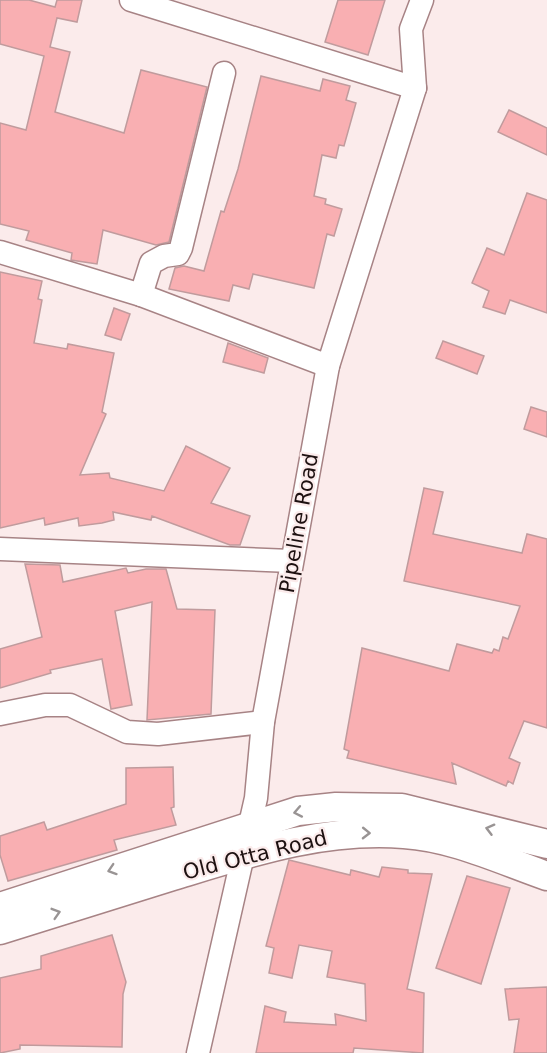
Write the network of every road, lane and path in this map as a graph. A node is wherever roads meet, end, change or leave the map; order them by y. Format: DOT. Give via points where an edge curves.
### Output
graph roads {
  1 [pos="131,0"];
  2 [pos="422,0"];
  3 [pos="224,73"];
  4 [pos="415,88"];
  5 [pos="0,252"];
  6 [pos="141,295"];
  7 [pos="328,366"];
  8 [pos="0,549"];
  9 [pos="291,561"];
  10 [pos="0,714"];
  11 [pos="263,722"];
  12 [pos="248,826"];
  13 [pos="547,844"];
  14 [pos="241,855"];
  15 [pos="547,876"];
  16 [pos="0,907"];
  17 [pos="0,930"];
  18 [pos="198,1053"];
  1 -- 4 [label="street"];
  2 -- 4 [label="street, Pipeline Road" via="411,29"];
  3 -- 6 [label="street" via="181,248 178,254 151,264"];
  4 -- 7 [label="street, Pipeline Road"];
  5 -- 6 [label="street"];
  6 -- 7 [label="street"];
  7 -- 9 [label="street, Pipeline Road"];
  8 -- 9 [label="street"];
  9 -- 11 [label="street, Pipeline Road"];
  10 -- 11 [label="street" via="45,705 70,705 127,732 158,734"];
  11 -- 12 [label="street, Pipeline Road" via="256,798"];
  13 -- 12 [label="main road, Old Otta Road, one-way" via="437,815 376,806 298,811"];
  12 -- 14 [label="street, Pipeline Road"];
  12 -- 16 [label="main road, Old Otta Road, one-way"];
  14 -- 15 [label="main road, Old Otta Road, one-way" via="304,838 351,832 405,834 447,841"];
  17 -- 14 [label="main road, Old Otta Road, one-way"];
  14 -- 18 [label="street, Pipeline Road"];
}
